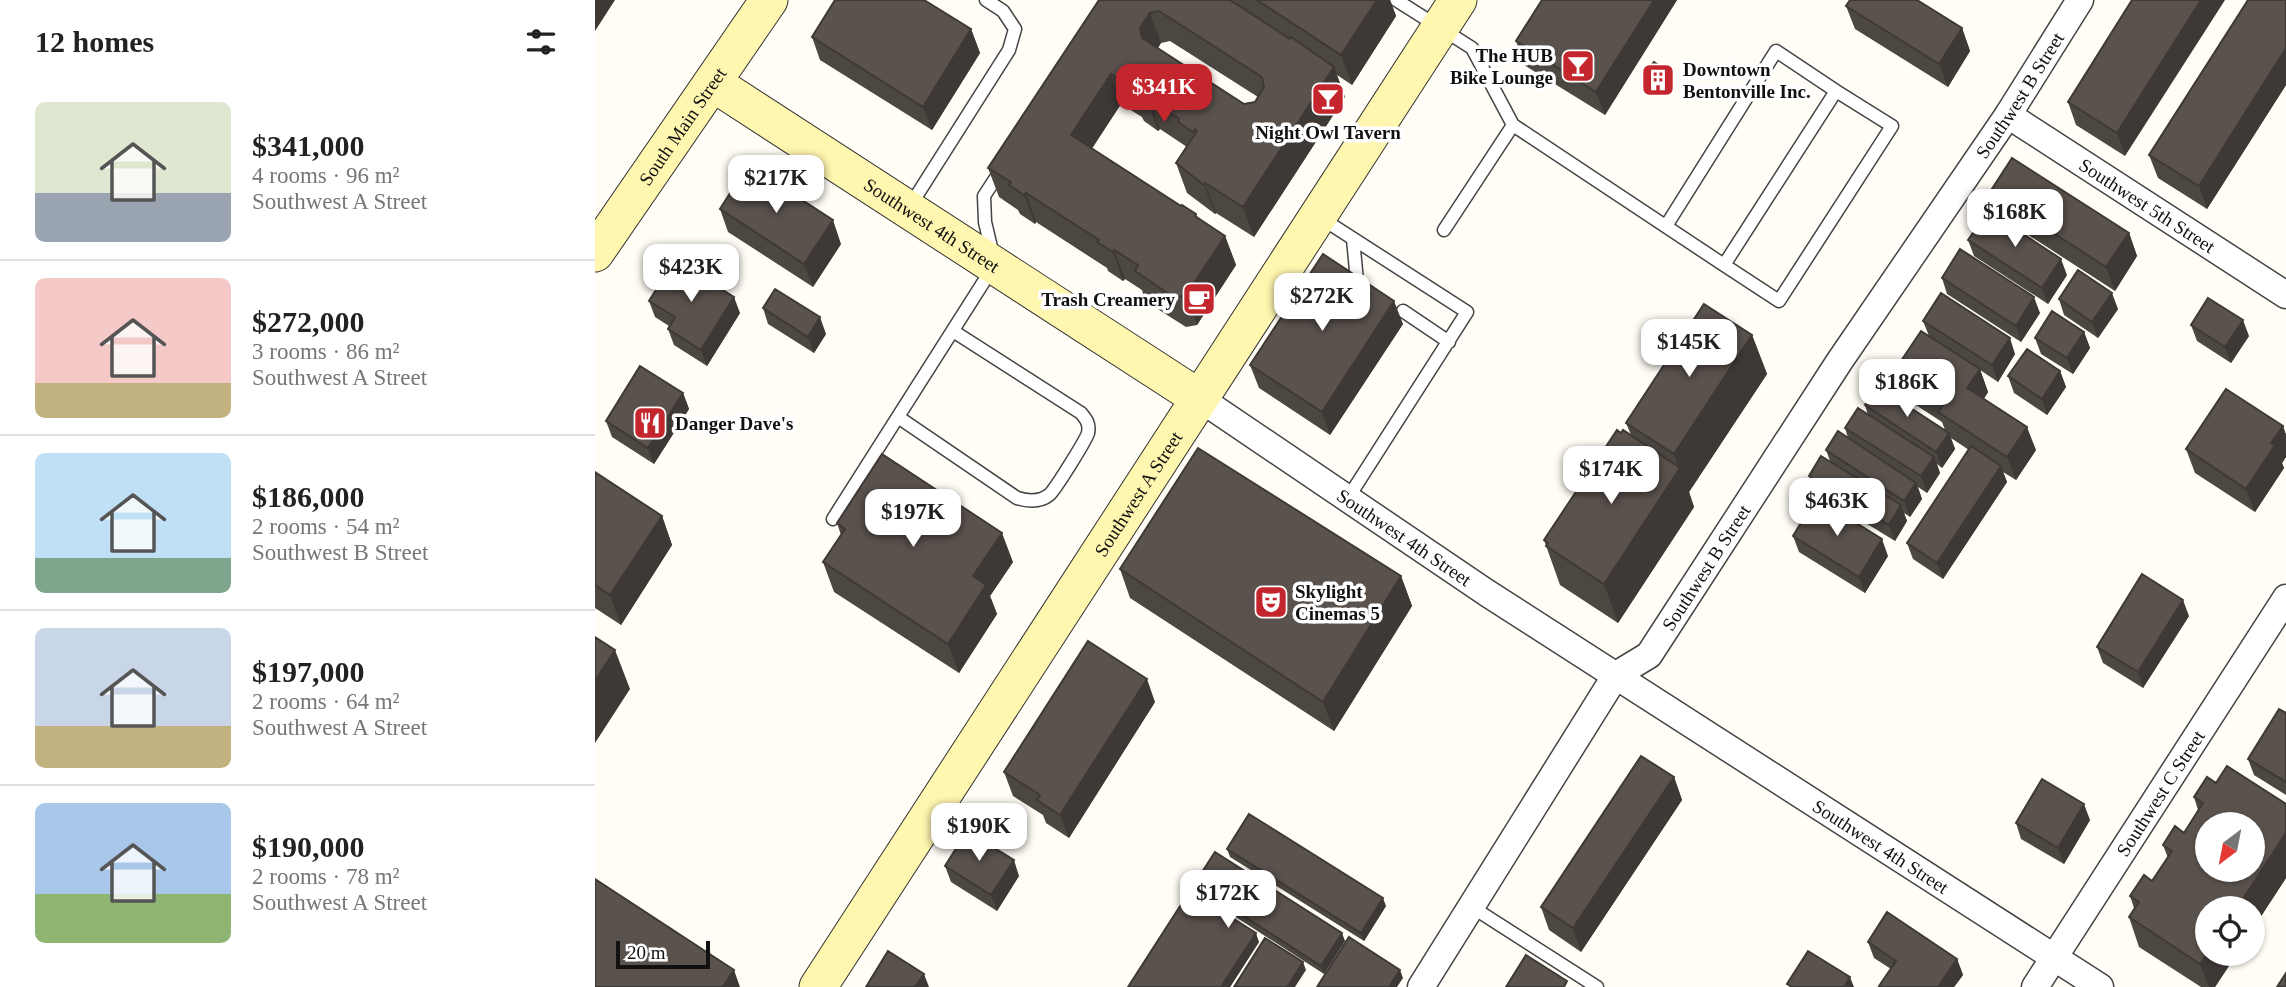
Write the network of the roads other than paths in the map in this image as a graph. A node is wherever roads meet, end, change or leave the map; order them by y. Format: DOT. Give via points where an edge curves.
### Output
graph roads {
  1 [pos="769,0"];
  2 [pos="986,0"];
  3 [pos="1396,0"];
  4 [pos="2079,0"];
  5 [pos="1449,14"];
  6 [pos="713,83"];
  7 [pos="1836,91"];
  8 [pos="2008,115"];
  9 [pos="1513,125"];
  10 [pos="1008,159"];
  11 [pos="908,209"];
  12 [pos="1317,216"];
  13 [pos="1666,226"];
  14 [pos="1444,230"];
  15 [pos="1353,239"];
  16 [pos="595,253"];
  17 [pos="995,264"];
  18 [pos="1724,265"];
  19 [pos="1357,281"];
  20 [pos="2286,295"];
  21 [pos="1403,311"];
  22 [pos="953,331"];
  23 [pos="1449,342"];
  24 [pos="1199,398"];
  25 [pos="898,418"];
  26 [pos="1347,499"];
  27 [pos="833,519"];
  28 [pos="2286,598"];
  29 [pos="1616,675"];
  30 [pos="1472,907"];
  31 [pos="2054,957"];
  32 [pos="818,987"];
  33 [pos="1421,987"];
  34 [pos="1597,987"];
  35 [pos="2035,987"];
  36 [pos="2100,987"];
  1 -- 6 [label="street, South Main Street"];
  2 -- 11 [label="lane" via="1003,11 1014,29 1009,50"];
  3 -- 5 [label="lane"];
  4 -- 8 [label="street, Southwest B Street"];
  5 -- 9 [label="lane"];
  5 -- 12 [label="street, Southwest A Street"];
  6 -- 11 [label="street, Southwest 4th Street"];
  6 -- 16 [label="street, South Main Street"];
  7 -- 13 [label="lane" via="1776,51"];
  7 -- 18 [label="lane"];
  7 -- 18 [label="lane" via="1892,126 1779,301"];
  8 -- 20 [label="street, Southwest 5th Street"];
  8 -- 29 [label="street, Southwest B Street" via="1839,362 1649,654"];
  9 -- 13 [label="lane"];
  9 -- 14 [label="lane"];
  10 -- 17 [label="lane" via="984,196"];
  11 -- 17 [label="street, Southwest 4th Street"];
  12 -- 15 [label="lane"];
  12 -- 24 [label="street, Southwest A Street"];
  13 -- 18 [label="lane"];
  15 -- 19 [label="lane"];
  15 -- 23 [label="lane" via="1467,312"];
  17 -- 22 [label="lane"];
  17 -- 24 [label="street, Southwest 4th Street"];
  21 -- 23 [label="lane"];
  22 -- 25 [label="lane"];
  22 -- 25 [label="lane" via="1081,413 1088,421 1083,443 1049,495 1030,502 1017,498"];
  23 -- 26 [label="lane"];
  24 -- 26 [label="street, Southwest 4th Street"];
  24 -- 32 [label="street, Southwest A Street"];
  25 -- 27 [label="lane"];
  26 -- 29 [label="street, Southwest 4th Street"];
  28 -- 31 [label="street, Southwest C Street"];
  29 -- 30 [label="street, Southwest B Street"];
  29 -- 31 [label="street, Southwest 4th Street"];
  30 -- 33 [label="street, Southwest B Street"];
  30 -- 34 [label="lane"];
  31 -- 35 [label="street, Southwest C Street"];
  31 -- 36 [label="street, Southwest 4th Street"];
}
